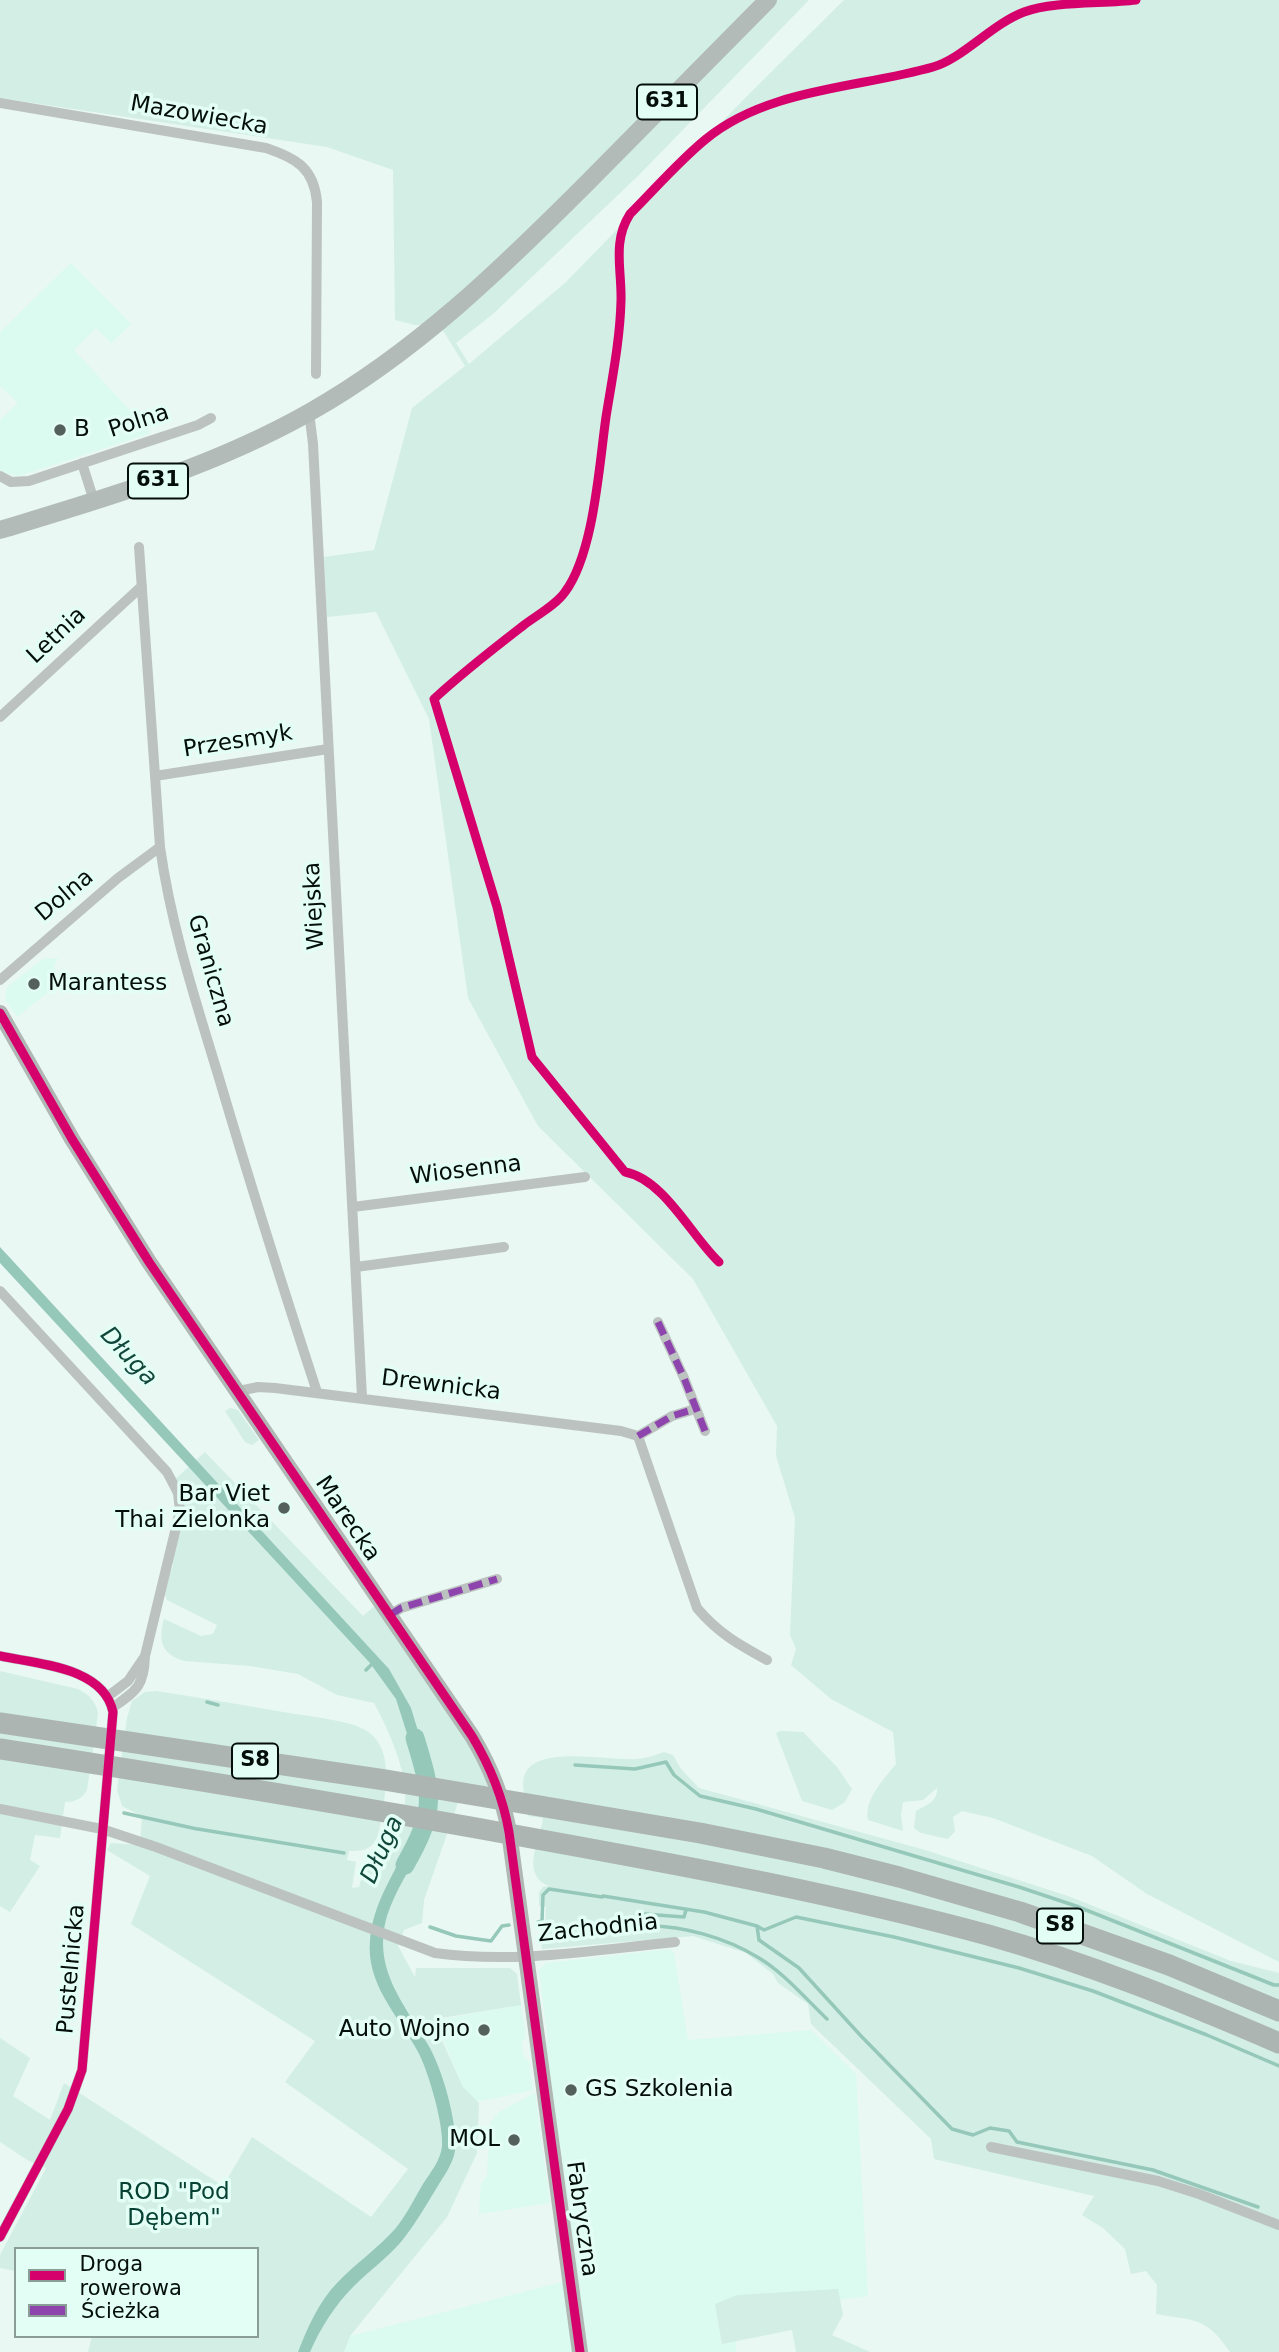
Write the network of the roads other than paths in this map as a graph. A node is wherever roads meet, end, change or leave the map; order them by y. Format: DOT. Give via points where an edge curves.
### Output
graph roads {
  1 [pos="768,0"];
  2 [pos="0,103"];
  3 [pos="316,374"];
  4 [pos="309,412"];
  5 [pos="211,418"];
  6 [pos="82,463"];
  7 [pos="0,476"];
  8 [pos="94,502"];
  9 [pos="0,530"];
  10 [pos="139,547"];
  11 [pos="142,586"];
  12 [pos="0,717"];
  13 [pos="328,749"];
  14 [pos="155,776"];
  15 [pos="160,847"];
  16 [pos="0,980"];
  17 [pos="0,1013"];
  18 [pos="585,1177"];
  19 [pos="353,1207"];
  20 [pos="504,1247"];
  21 [pos="356,1266"];
  22 [pos="0,1291"];
  23 [pos="658,1322"];
  24 [pos="239,1391"];
  25 [pos="317,1392"];
  26 [pos="362,1397"];
  27 [pos="695,1409"];
  28 [pos="705,1432"];
  29 [pos="638,1436"];
  30 [pos="497,1579"];
  31 [pos="390,1615"];
  32 [pos="0,1656"];
  33 [pos="145,1656"];
  34 [pos="767,1660"];
  35 [pos="107,1697"];
  36 [pos="112,1708"];
  37 [pos="0,1723"];
  38 [pos="0,1749"];
  39 [pos="0,1809"];
  40 [pos="102,1829"];
  41 [pos="675,1942"];
  42 [pos="526,1957"];
  43 [pos="1279,2011"];
  44 [pos="1279,2043"];
  45 [pos="544,2090"];
  46 [pos="991,2147"];
  47 [pos="1279,2225"];
  48 [pos="2,2233"];
  49 [pos="580,2352"];
  1 -- 4 [label="main road, 631" via="474,293 375,372"];
  2 -- 3 [label="street, Mazowiecka" via="266,148 299,163 316,186"];
  4 -- 8 [label="main road, 631" via="219,457"];
  4 -- 13 [label="street, Wiejska"];
  5 -- 6 [label="street, Polna"];
  6 -- 7 [label="street, Polna" via="19,483"];
  6 -- 8 [label="street"];
  8 -- 9 [label="main road, 631"];
  10 -- 11 [label="street, Graniczna"];
  11 -- 12 [label="street, Letnia"];
  11 -- 14 [label="street, Graniczna"];
  13 -- 14 [label="street, Przesmyk"];
  13 -- 19 [label="street, Wiejska"];
  14 -- 15 [label="street, Graniczna"];
  15 -- 16 [label="street, Dolna"];
  15 -- 25 [label="street, Graniczna" via="184,965"];
  17 -- 24 [label="street, Marecka" via="113,1205"];
  18 -- 19 [label="street, Wiosenna"];
  19 -- 21 [label="street, Wiejska"];
  20 -- 21 [label="street"];
  21 -- 26 [label="street, Wiejska"];
  22 -- 33 [label="street" via="173,1481 178,1493 180,1511"];
  23 -- 27 [label="street"];
  24 -- 25 [label="street, Drewnicka" via="266,1387"];
  24 -- 31 [label="street, Marecka"];
  25 -- 26 [label="street, Drewnicka"];
  26 -- 29 [label="street, Drewnicka"];
  27 -- 28 [label="street"];
  27 -- 29 [label="street" via="672,1416"];
  29 -- 34 [label="street" via="696,1608 713,1628"];
  30 -- 31 [label="street"];
  31 -- 42 [label="street, Marecka" via="472,1736 496,1784 509,1832"];
  32 -- 35 [label="street" via="82,1675"];
  33 -- 35 [label="street" via="128,1681"];
  33 -- 36 [label="street" via="139,1686"];
  35 -- 36 [label="street, Pustelnicka"];
  36 -- 40 [label="street, Pustelnicka"];
  37 -- 43 [label="highway, S8" via="385,1780 824,1858 1020,1912 1169,1965"];
  38 -- 44 [label="highway, S8" via="374,1808 890,1909 1132,1983"];
  39 -- 40 [label="street, Zachodnia"];
  40 -- 42 [label="street, Zachodnia" via="435,1953"];
  40 -- 48 [label="street, Pustelnicka" via="82,2070 68,2109"];
  41 -- 42 [label="street, Zachodnia"];
  42 -- 45 [label="street, Marecka"];
  45 -- 49 [label="street, Fabryczna"];
  46 -- 47 [label="street" via="1158,2181"];
}
